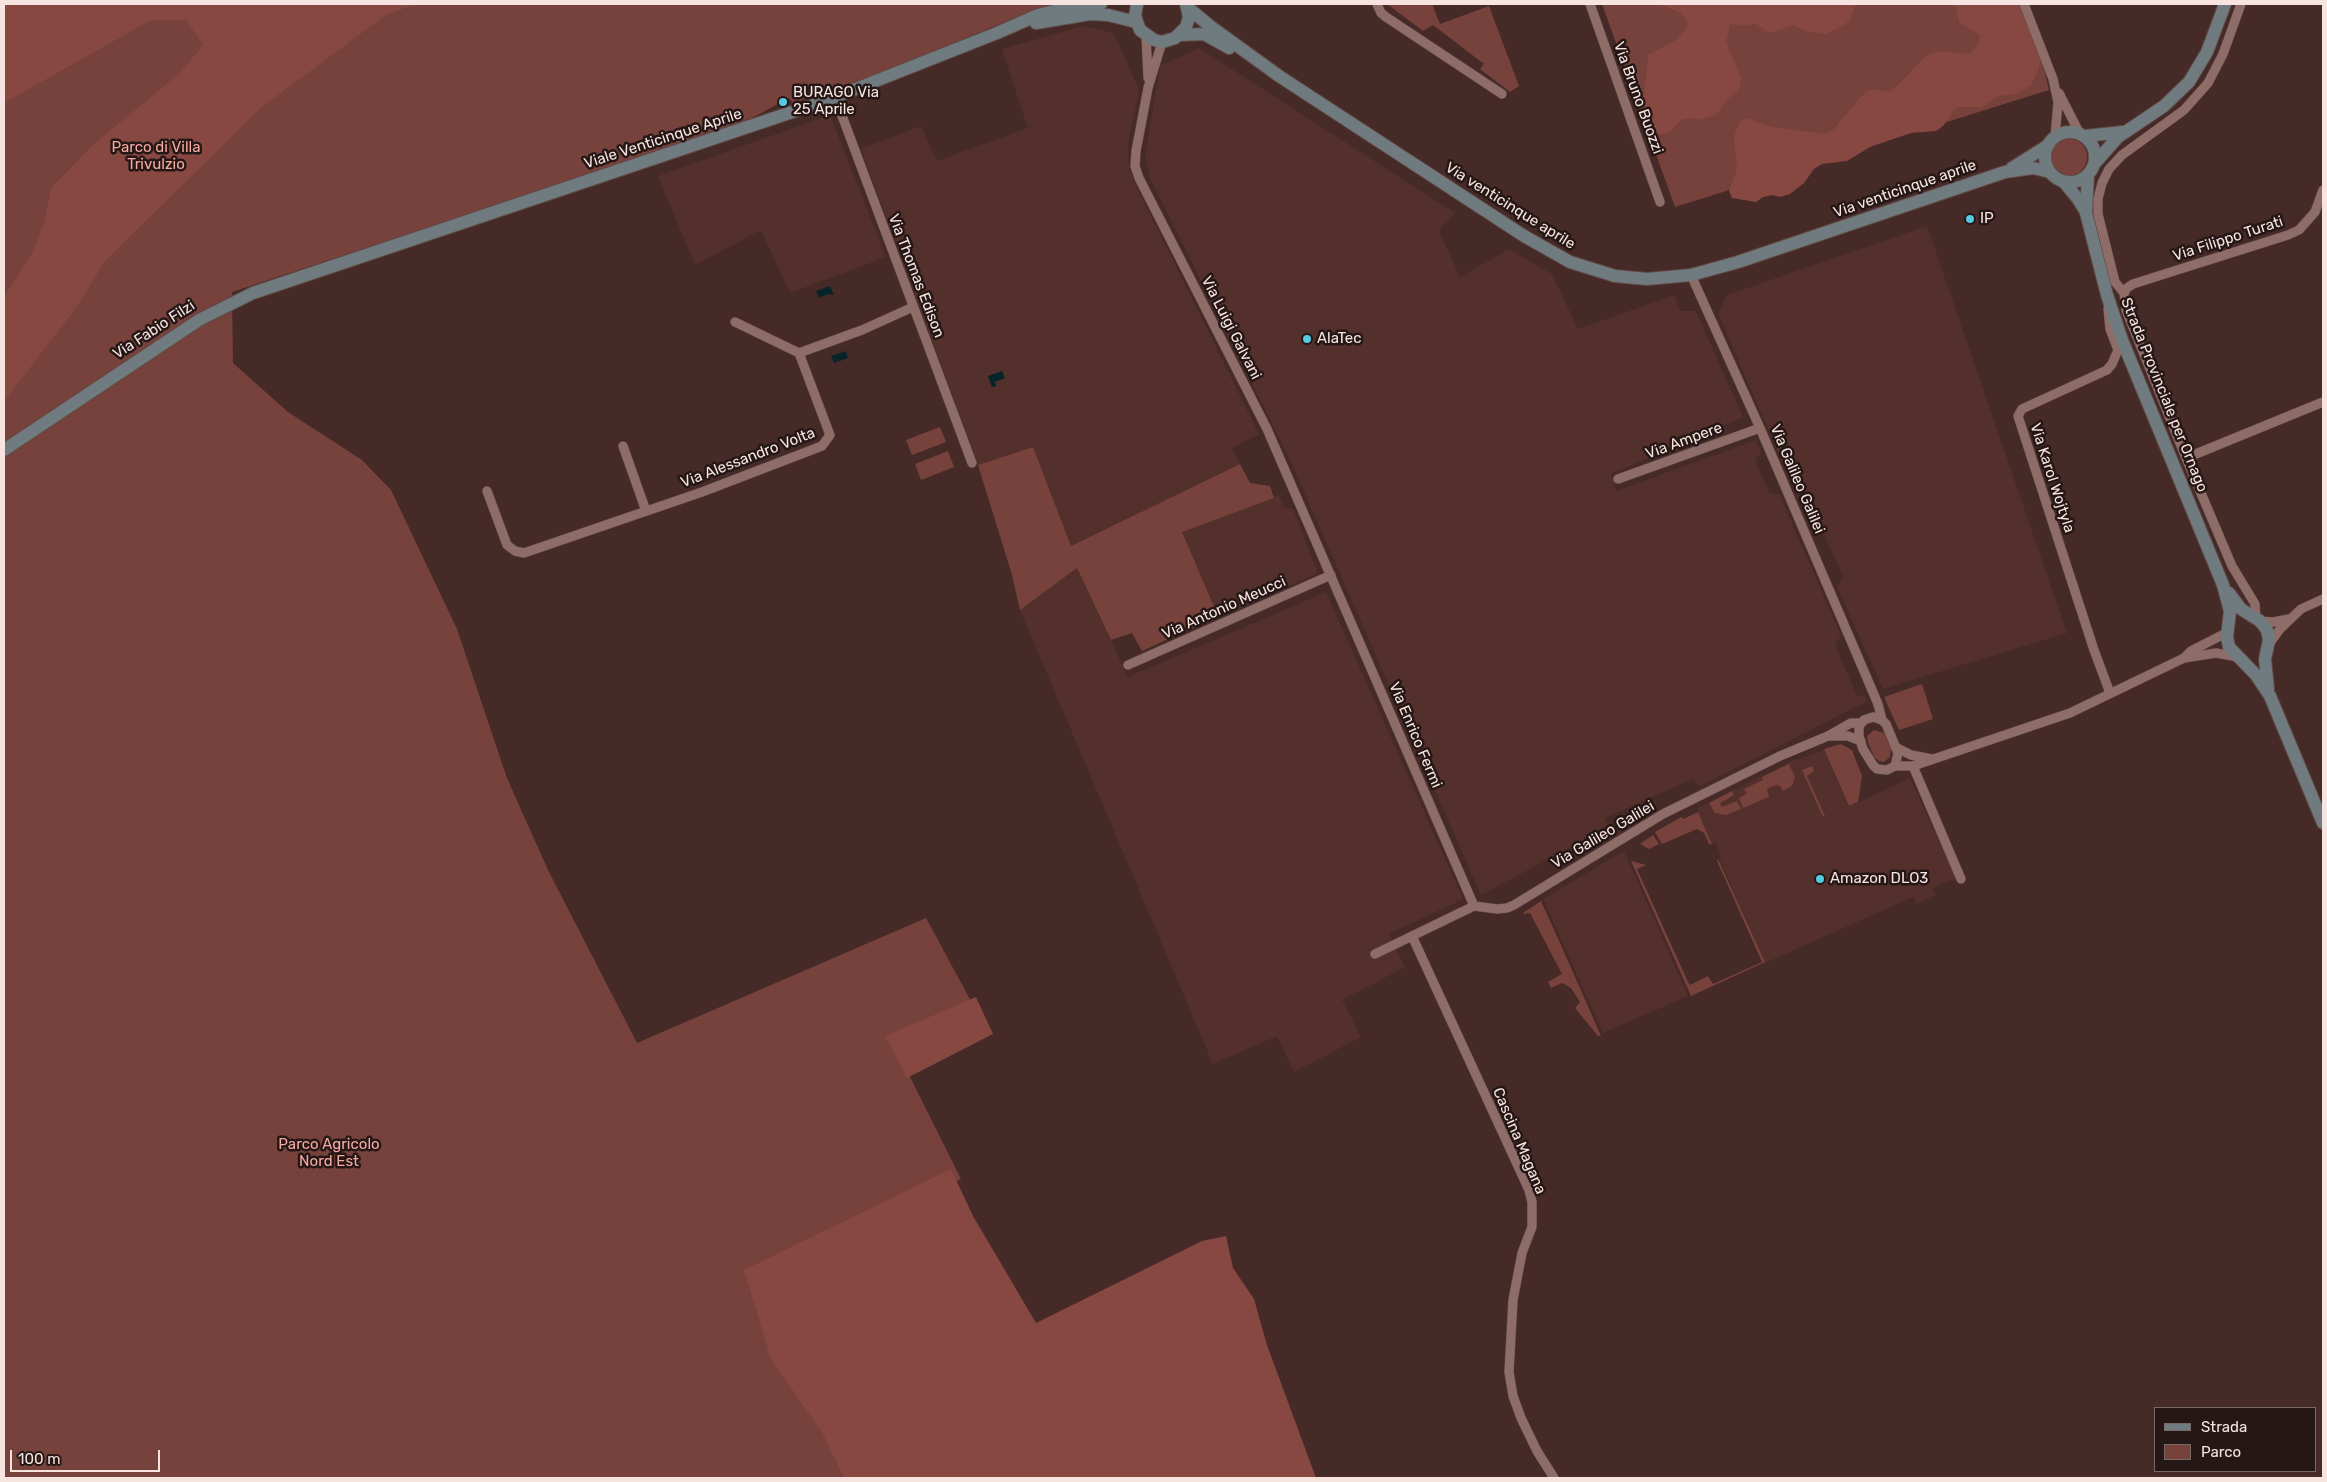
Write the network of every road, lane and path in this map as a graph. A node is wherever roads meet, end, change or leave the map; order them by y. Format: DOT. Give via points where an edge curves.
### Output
graph roads {
  1 [pos="1101,4"];
  2 [pos="1137,4"];
  3 [pos="1378,4"];
  4 [pos="1590,4"];
  5 [pos="2024,4"];
  6 [pos="2226,4"];
  7 [pos="2241,4"];
  8 [pos="1187,5"];
  9 [pos="1136,22"];
  10 [pos="998,33"];
  11 [pos="1180,35"];
  12 [pos="1146,36"];
  13 [pos="1162,42"];
  14 [pos="1279,76"];
  15 [pos="2052,79"];
  16 [pos="1148,88"];
  17 [pos="1502,94"];
  18 [pos="835,97"];
  19 [pos="2126,131"];
  20 [pos="2082,135"];
  21 [pos="2051,141"];
  22 [pos="2095,163"];
  23 [pos="2006,172"];
  24 [pos="2050,172"];
  25 [pos="2088,175"];
  26 [pos="2064,182"];
  27 [pos="2323,190"];
  28 [pos="1660,202"];
  29 [pos="2086,213"];
  30 [pos="335,265"];
  31 [pos="1691,275"];
  32 [pos="2124,293"];
  33 [pos="2107,295"];
  34 [pos="913,307"];
  35 [pos="735,322"];
  36 [pos="799,353"];
  37 [pos="2323,402"];
  38 [pos="1760,428"];
  39 [pos="623,446"];
  40 [pos="4,450"];
  41 [pos="2186,458"];
  42 [pos="972,463"];
  43 [pos="1618,480"];
  44 [pos="487,492"];
  45 [pos="646,511"];
  46 [pos="1331,575"];
  47 [pos="2224,585"];
  48 [pos="2323,599"];
  49 [pos="2291,618"];
  50 [pos="2256,619"];
  51 [pos="2229,631"];
  52 [pos="2267,648"];
  53 [pos="2184,658"];
  54 [pos="2239,658"];
  55 [pos="1128,665"];
  56 [pos="2110,693"];
  57 [pos="1874,694"];
  58 [pos="2270,696"];
  59 [pos="1865,720"];
  60 [pos="1882,720"];
  61 [pos="1828,736"];
  62 [pos="1861,742"];
  63 [pos="1897,748"];
  64 [pos="1932,759"];
  65 [pos="1895,766"];
  66 [pos="1913,766"];
  67 [pos="2323,823"];
  68 [pos="1961,878"];
  69 [pos="1474,906"];
  70 [pos="1412,936"];
  71 [pos="1375,954"];
  72 [pos="1554,1478"];
  1 -- 10 [label="street, Viale Venticinque Aprile" via="1049,12"];
  2 -- 9 [label="street"];
  3 -- 17 [label="street" via="1386,17"];
  4 -- 28 [label="street, Via Bruno Buozzi"];
  5 -- 15 [label="street"];
  6 -- 19 [label="street" via="2208,52 2189,82 2164,106"];
  7 -- 32 [label="street" via="2223,54 2208,83 2184,110 2122,155 2109,169 2102,184 2098,214 2115,282"];
  8 -- 11 [label="street" via="1188,22"];
  8 -- 14 [label="street, Via venticinque aprile" via="1210,26"];
  9 -- 10 [label="street, Viale Venticinque Aprile" via="1108,15 1079,15"];
  9 -- 12 [label="street"];
  10 -- 18 [label="street, Viale Venticinque Aprile"];
  11 -- 13 [label="street"];
  11 -- 14 [label="street, Via venticinque aprile" via="1204,34"];
  12 -- 13 [label="street"];
  12 -- 16 [label="street, Via Luigi Galvani"];
  13 -- 16 [label="street, Via Luigi Galvani"];
  14 -- 31 [label="street, Via venticinque aprile" via="1511,228 1570,262 1601,273 1629,278 1662,279"];
  15 -- 20 [label="street"];
  15 -- 21 [label="street" via="2058,102"];
  16 -- 46 [label="street, Via Luigi Galvani" via="1135,160 1139,178 1267,429"];
  18 -- 30 [label="street, Viale Venticinque Aprile"];
  18 -- 34 [label="street, Via Thomas Edison"];
  19 -- 20 [label="street" via="2103,136"];
  19 -- 22 [label="street"];
  20 -- 21 [label="street" via="2067,132"];
  20 -- 22 [label="street" via="2094,148"];
  21 -- 23 [label="street, Via venticinque aprile"];
  21 -- 24 [label="street" via="2045,157"];
  22 -- 25 [label="street"];
  23 -- 24 [label="street, Via venticinque aprile" via="2034,168"];
  23 -- 31 [label="street, Via venticinque aprile" via="1748,259"];
  24 -- 26 [label="street"];
  25 -- 26 [label="street" via="2077,182"];
  25 -- 29 [label="street, Strada Provinciale per Ornago"];
  26 -- 29 [label="street, Strada Provinciale per Ornago"];
  27 -- 32 [label="street, Via Filippo Turati" via="2315,212 2298,230 2132,284"];
  29 -- 33 [label="street, Strada Provinciale per Ornago"];
  30 -- 40 [label="street, Via Fabio Filzi" via="265,288 205,316"];
  31 -- 38 [label="street, Via Galileo Galilei"];
  32 -- 41 [label="street" via="2126,310"];
  33 -- 47 [label="street, Strada Provinciale per Ornago" via="2122,340"];
  33 -- 56 [label="street, Via Karol Wojtyla" via="2110,329 2118,350 2114,361 2106,370 2022,409 2018,416"];
  34 -- 36 [label="street"];
  34 -- 42 [label="street, Via Thomas Edison"];
  35 -- 36 [label="street"];
  36 -- 45 [label="street, Via Alessandro Volta" via="830,435 827,442"];
  37 -- 41 [label="street"];
  38 -- 43 [label="street, Via Ampere"];
  38 -- 57 [label="street, Via Galileo Galilei"];
  39 -- 45 [label="street"];
  41 -- 50 [label="street" via="2232,566 2255,604"];
  44 -- 45 [label="street, Via Alessandro Volta" via="507,544 524,553"];
  46 -- 55 [label="street, Via Antonio Meucci"];
  46 -- 69 [label="street, Via Enrico Fermi"];
  47 -- 50 [label="street, Strada Provinciale per Ornago" via="2238,606"];
  47 -- 51 [label="street, Strada Provinciale per Ornago" via="2229,605"];
  48 -- 49 [label="street" via="2302,608"];
  49 -- 50 [label="street" via="2276,622"];
  49 -- 52 [label="street"];
  50 -- 51 [label="street" via="2238,620"];
  50 -- 52 [label="street, Strada Provinciale per Ornago" via="2268,633"];
  51 -- 53 [label="street"];
  51 -- 54 [label="street, Strada Provinciale per Ornago" via="2229,646"];
  52 -- 54 [label="street" via="2252,659"];
  52 -- 58 [label="street, Strada Provinciale per Ornago" via="2265,671"];
  53 -- 54 [label="street" via="2216,653"];
  53 -- 56 [label="street"];
  54 -- 58 [label="street, Strada Provinciale per Ornago"];
  56 -- 64 [label="street" via="2070,713"];
  57 -- 59 [label="street"];
  57 -- 60 [label="street, Via Galileo Galilei"];
  58 -- 67 [label="street, Strada Provinciale per Ornago"];
  59 -- 60 [label="street"];
  59 -- 61 [label="street, Via Galileo Galilei" via="1851,723"];
  59 -- 62 [label="street" via="1859,730"];
  60 -- 63 [label="street, Via Galileo Galilei"];
  61 -- 62 [label="street" via="1848,736"];
  61 -- 69 [label="street, Via Galileo Galilei" via="1663,814 1514,905 1496,909"];
  62 -- 65 [label="street" via="1877,769 1887,770"];
  63 -- 64 [label="street"];
  63 -- 65 [label="street" via="1899,757"];
  64 -- 66 [label="street"];
  65 -- 66 [label="street"];
  66 -- 68 [label="street"];
  69 -- 70 [label="street"];
  70 -- 71 [label="street"];
  70 -- 72 [label="street, Cascina Magana" via="1529,1190 1532,1227 1522,1253 1513,1300 1510,1372 1513,1396 1521,1418 1536,1451"];
}
